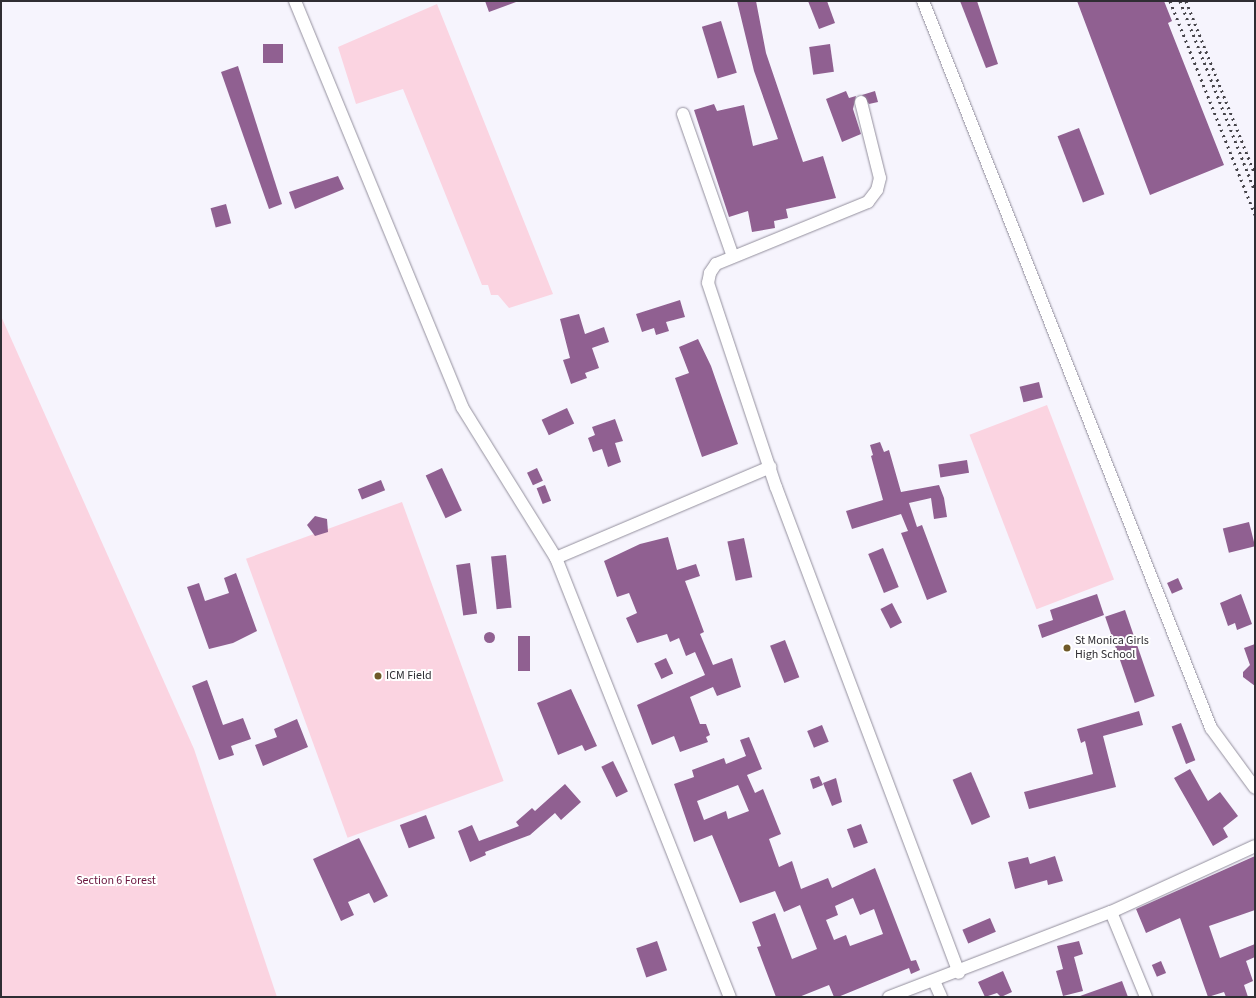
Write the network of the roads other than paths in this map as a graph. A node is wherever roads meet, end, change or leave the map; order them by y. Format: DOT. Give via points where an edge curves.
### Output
graph roads {
  1 [pos="295,1"];
  2 [pos="923,1"];
  3 [pos="861,102"];
  4 [pos="683,114"];
  5 [pos="733,257"];
  6 [pos="770,467"];
  7 [pos="556,558"];
  8 [pos="1255,788"];
  9 [pos="1255,846"];
  10 [pos="1111,912"];
  11 [pos="959,973"];
  12 [pos="934,981"];
  13 [pos="730,997"];
  14 [pos="889,997"];
  15 [pos="941,997"];
  16 [pos="1146,997"];
  1 -- 7 [label="street" via="462,407"];
  2 -- 8 [label="street" via="1211,728"];
  3 -- 5 [label="street" via="880,178 878,190 868,202"];
  4 -- 5 [label="street"];
  5 -- 6 [label="street" via="716,264 710,273 708,283"];
  6 -- 7 [label="street"];
  6 -- 11 [label="street"];
  7 -- 13 [label="street"];
  9 -- 10 [label="street"];
  10 -- 11 [label="street"];
  10 -- 16 [label="street"];
  11 -- 12 [label="street"];
  12 -- 14 [label="street"];
  12 -- 15 [label="street"];
}
